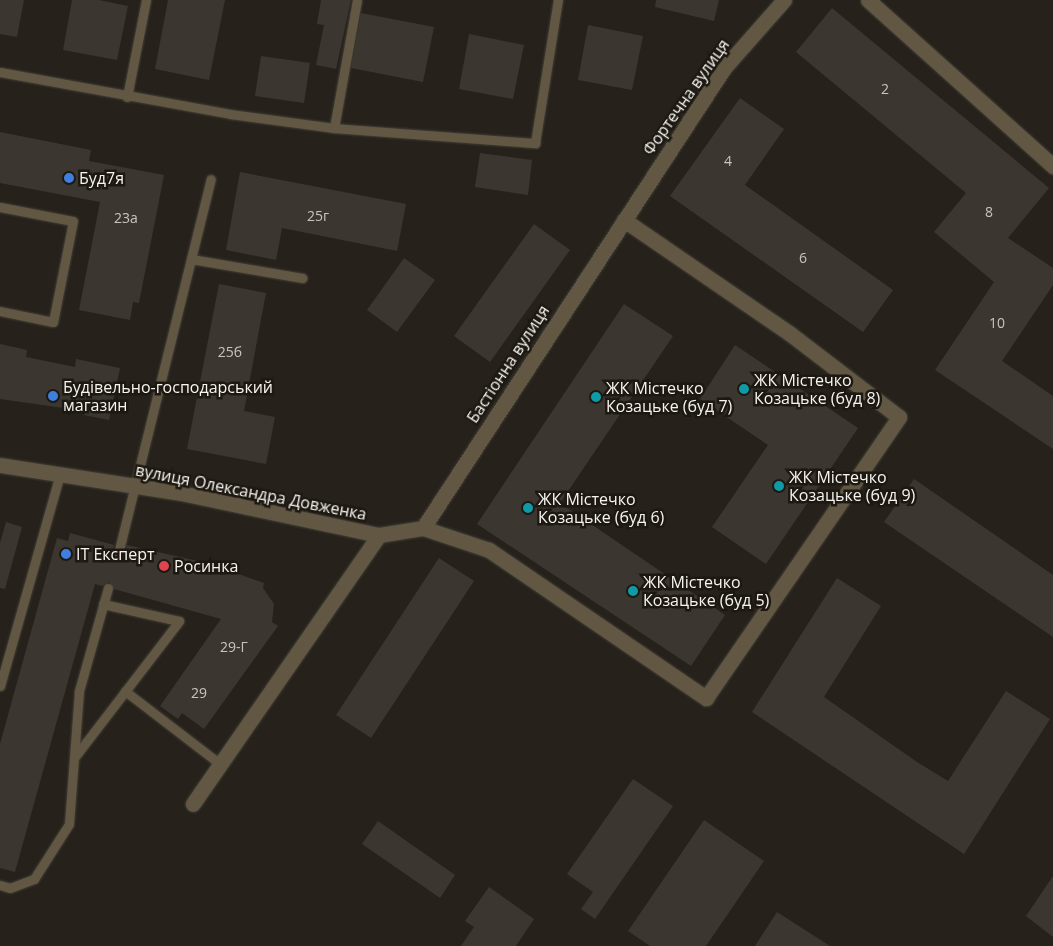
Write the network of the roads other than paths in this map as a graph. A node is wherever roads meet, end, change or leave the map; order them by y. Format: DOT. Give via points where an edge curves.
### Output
graph roads {
  1 [pos="146,0"];
  2 [pos="358,0"];
  3 [pos="558,0"];
  4 [pos="784,0"];
  5 [pos="868,0"];
  6 [pos="0,72"];
  7 [pos="127,97"];
  8 [pos="334,128"];
  9 [pos="1053,166"];
  10 [pos="212,179"];
  11 [pos="0,207"];
  12 [pos="624,220"];
  13 [pos="192,259"];
  14 [pos="302,278"];
  15 [pos="0,311"];
  16 [pos="0,465"];
  17 [pos="60,474"];
  18 [pos="137,486"];
  19 [pos="423,528"];
  20 [pos="379,535"];
  21 [pos="118,554"];
  22 [pos="108,588"];
  23 [pos="104,604"];
  24 [pos="0,686"];
  25 [pos="125,691"];
  26 [pos="74,758"];
  27 [pos="219,763"];
  28 [pos="192,804"];
  29 [pos="0,885"];
  1 -- 7 [label="lane"];
  2 -- 8 [label="lane"];
  3 -- 8 [label="lane" via="535,143"];
  4 -- 12 [label="street, Фортечна вулиця" via="724,68"];
  5 -- 9 [label="street"];
  6 -- 7 [label="lane"];
  7 -- 8 [label="lane"];
  10 -- 13 [label="lane"];
  11 -- 15 [label="lane" via="73,221 54,322"];
  12 -- 19 [label="street, Бастіонна вулиця"];
  12 -- 19 [label="street" via="788,333 899,417 706,698 488,550"];
  13 -- 14 [label="lane"];
  13 -- 18 [label="lane"];
  16 -- 17 [label="street, вулиця Олександра Довженка"];
  17 -- 18 [label="street, вулиця Олександра Довженка"];
  17 -- 24 [label="lane"];
  18 -- 20 [label="street, вулиця Олександра Довженка"];
  18 -- 21 [label="lane"];
  19 -- 20 [label="street"];
  20 -- 27 [label="street, вулиця Олександра Довженка"];
  22 -- 23 [label="lane"];
  23 -- 25 [label="lane" via="179,622"];
  23 -- 26 [label="lane" via="79,692"];
  25 -- 26 [label="lane"];
  25 -- 27 [label="lane"];
  26 -- 29 [label="lane" via="69,824 34,879 10,888"];
  27 -- 28 [label="street, вулиця Олександра Довженка"];
}
